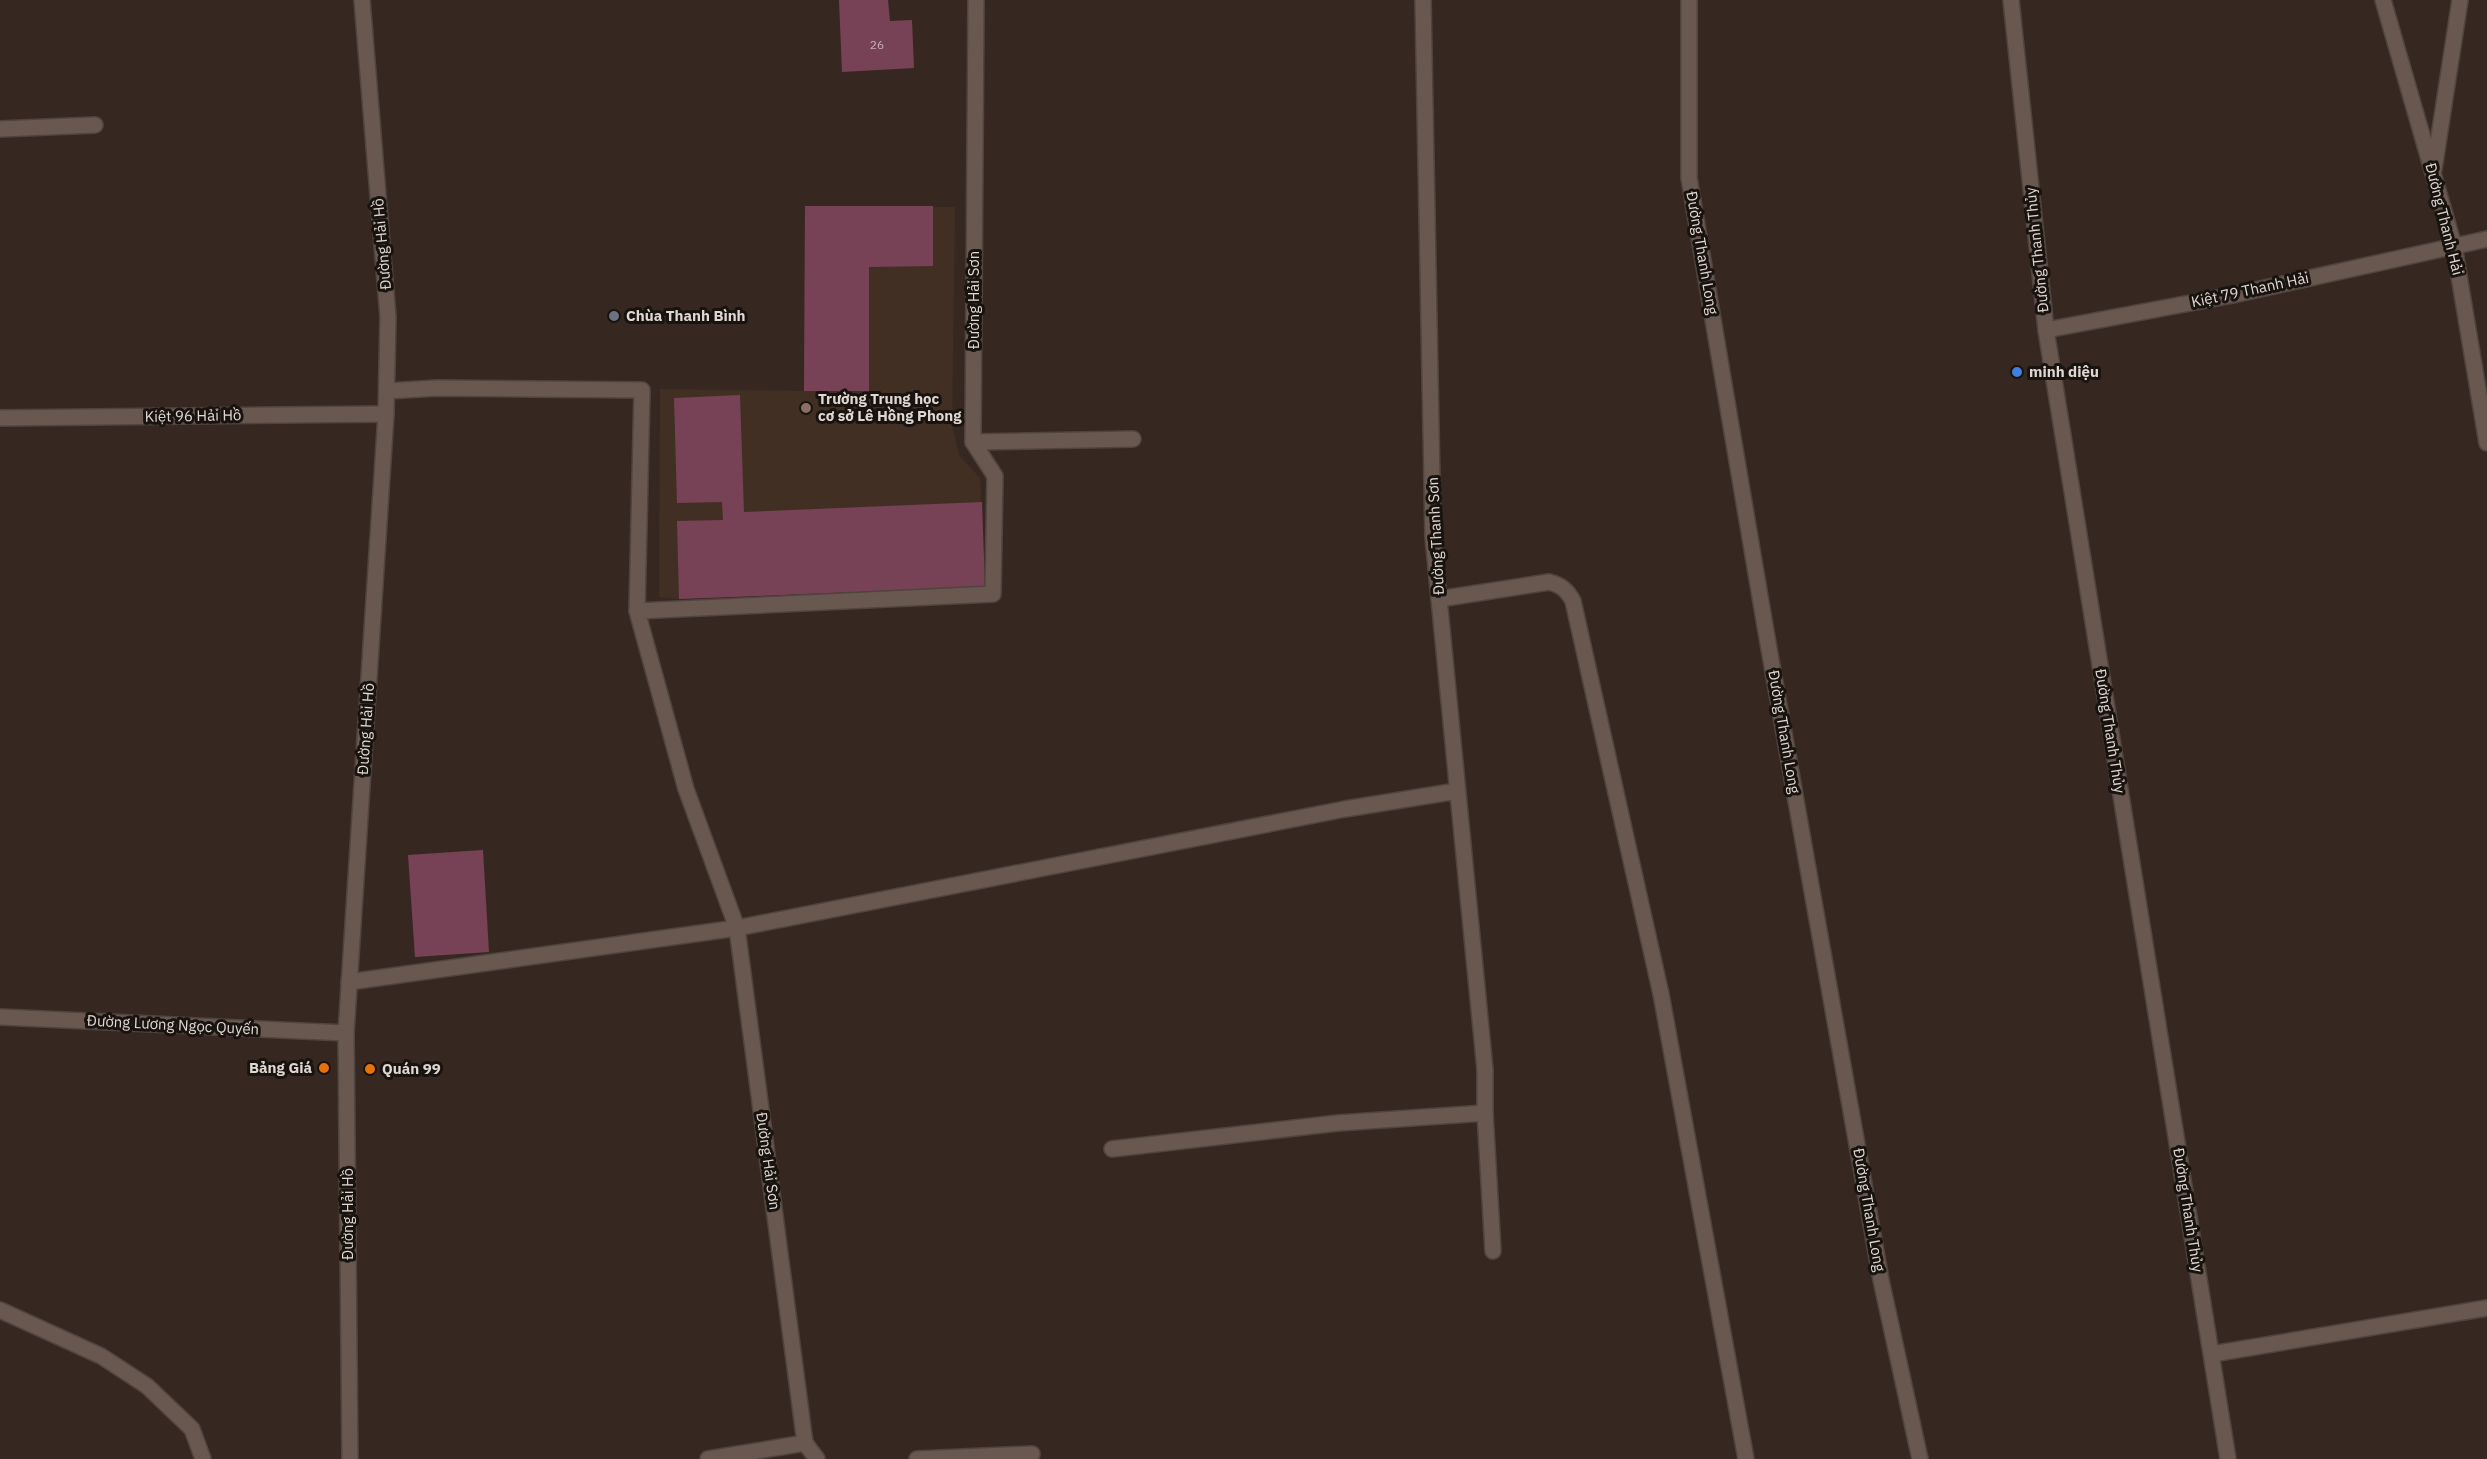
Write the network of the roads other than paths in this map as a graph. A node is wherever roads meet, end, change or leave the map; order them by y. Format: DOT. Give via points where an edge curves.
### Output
graph roads {
  1 [pos="362,0"];
  2 [pos="976,0"];
  3 [pos="1423,0"];
  4 [pos="1689,0"];
  5 [pos="2011,0"];
  6 [pos="2383,0"];
  7 [pos="2460,0"];
  8 [pos="95,125"];
  9 [pos="0,129"];
  10 [pos="2433,173"];
  11 [pos="2487,239"];
  12 [pos="2454,246"];
  13 [pos="2046,330"];
  14 [pos="387,391"];
  15 [pos="386,414"];
  16 [pos="0,418"];
  17 [pos="1133,439"];
  18 [pos="973,442"];
  19 [pos="2487,442"];
  20 [pos="1439,599"];
  21 [pos="637,611"];
  22 [pos="1457,791"];
  23 [pos="737,928"];
  24 [pos="349,982"];
  25 [pos="0,1017"];
  26 [pos="346,1033"];
  27 [pos="1485,1113"];
  28 [pos="1112,1149"];
  29 [pos="1493,1251"];
  30 [pos="2487,1308"];
  31 [pos="0,1310"];
  32 [pos="2212,1354"];
  33 [pos="805,1443"];
  34 [pos="1032,1456"];
  35 [pos="203,1459"];
  36 [pos="350,1459"];
  37 [pos="708,1459"];
  38 [pos="817,1459"];
  39 [pos="917,1459"];
  40 [pos="1746,1459"];
  41 [pos="1920,1459"];
  42 [pos="2228,1459"];
  1 -- 14 [label="street, Đường Hải Hồ" via="388,317"];
  2 -- 18 [label="street, Đường Hải Sơn"];
  3 -- 20 [label="street, Đường Thanh Sơn" via="1434,537"];
  4 -- 41 [label="street, Đường Thanh Long" via="1689,178 1881,1280"];
  5 -- 13 [label="street, Đường Thanh Thủy"];
  6 -- 10 [label="street, Đường Thanh Hải"];
  7 -- 10 [label="street"];
  8 -- 9 [label="street"];
  10 -- 12 [label="street, Đường Thanh Hải"];
  11 -- 12 [label="street, Kiệt 79 Thanh Hải"];
  12 -- 13 [label="street, Kiệt 79 Thanh Hải" via="2233,295"];
  12 -- 19 [label="street, Đường Thanh Hải"];
  13 -- 32 [label="street, Đường Thanh Thủy"];
  14 -- 15 [label="street, Đường Hải Hồ"];
  14 -- 21 [label="street, Đường Hải Sơn" via="642,390"];
  15 -- 16 [label="street, Kiệt 96 Hải Hồ"];
  15 -- 24 [label="street, Đường Hải Hồ"];
  17 -- 18 [label="street"];
  18 -- 21 [label="street" via="995,476 993,594"];
  20 -- 22 [label="street, Đường Thanh Sơn"];
  20 -- 40 [label="street" via="1549,582 1559,585 1573,600 1661,993"];
  21 -- 23 [label="street, Đường Hải Sơn" via="686,789"];
  22 -- 23 [label="street" via="1345,809"];
  22 -- 27 [label="street, Đường Thanh Sơn" via="1485,1070"];
  23 -- 24 [label="street"];
  23 -- 33 [label="street, Đường Hải Sơn"];
  24 -- 26 [label="street, Đường Hải Hồ"];
  25 -- 26 [label="street, Đường Lương Ngọc Quyến"];
  26 -- 36 [label="street, Đường Hải Hồ"];
  27 -- 28 [label="street" via="1338,1123"];
  27 -- 29 [label="street, Đường Thanh Sơn"];
  30 -- 32 [label="street"];
  31 -- 35 [label="street" via="101,1356 147,1386 192,1429"];
  32 -- 42 [label="street, Đường Thanh Thủy"];
  33 -- 37 [label="street"];
  33 -- 38 [label="street"];
  34 -- 39 [label="street"];
}
